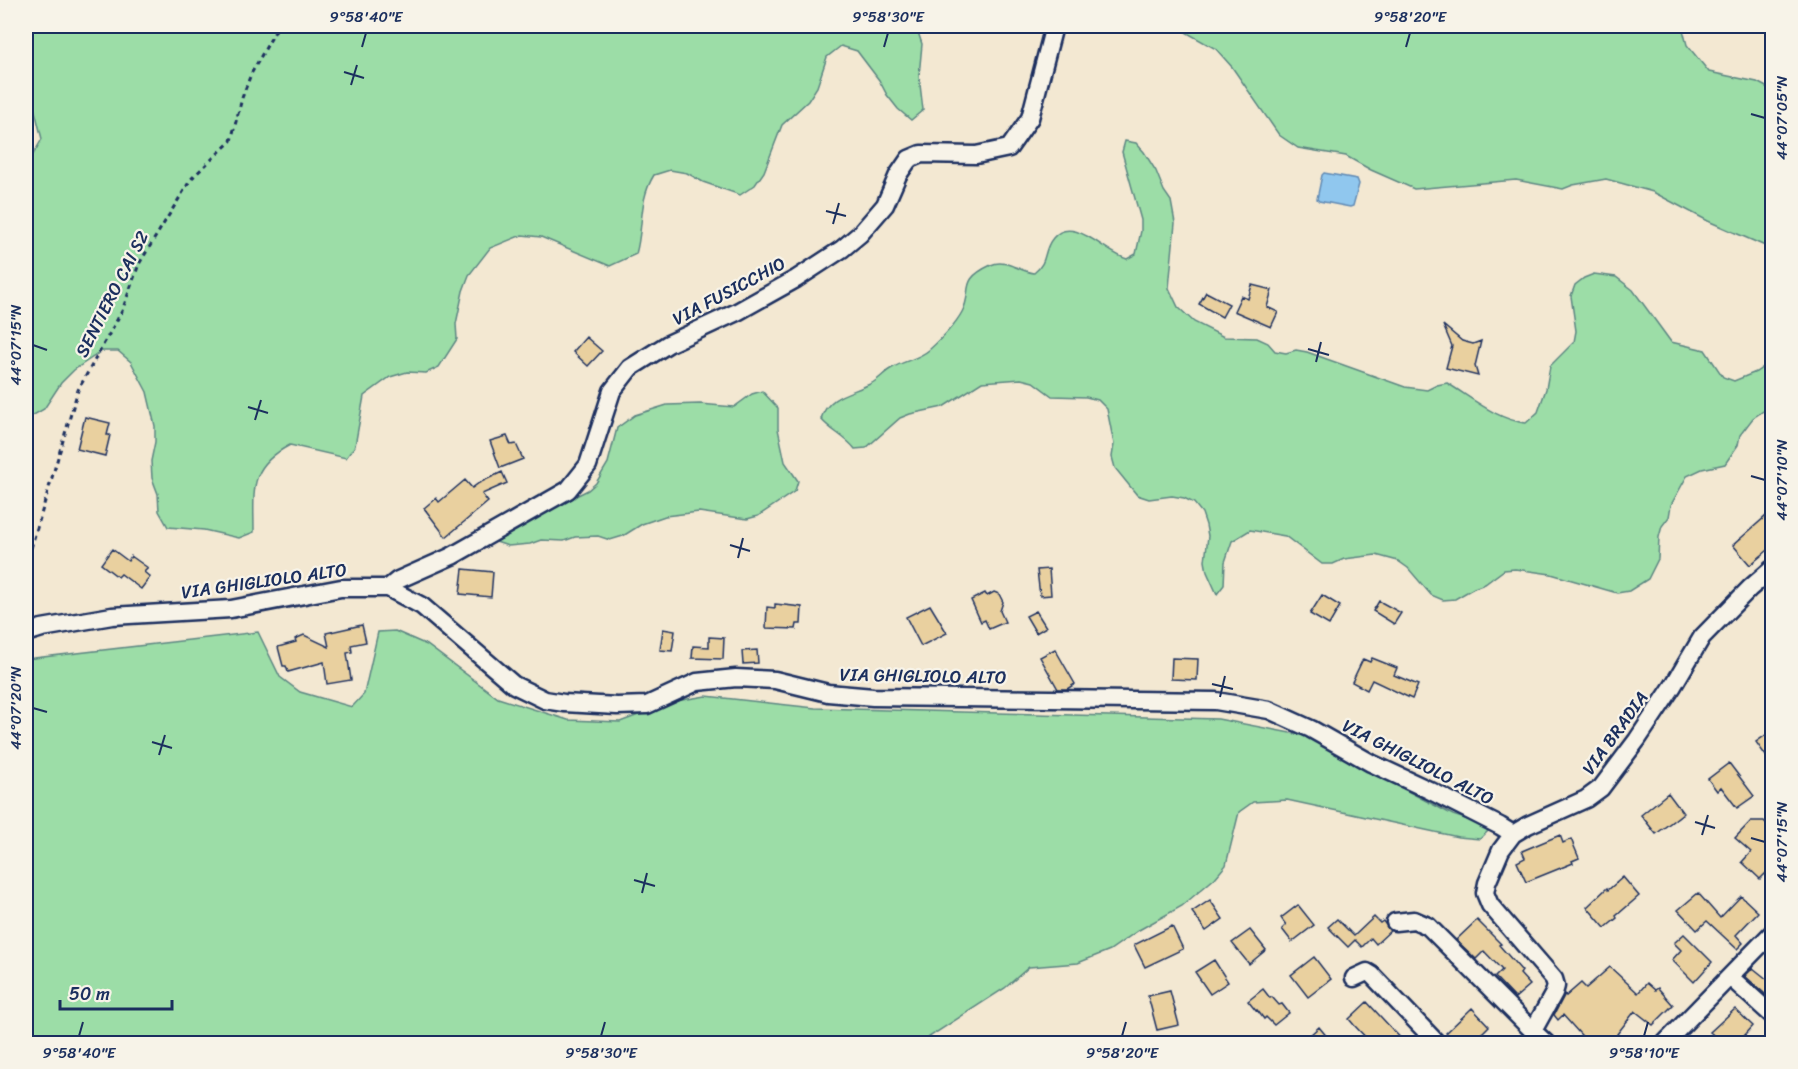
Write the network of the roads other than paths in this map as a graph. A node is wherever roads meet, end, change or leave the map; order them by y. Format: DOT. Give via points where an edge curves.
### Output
graph roads {
  1 [pos="1054,26"];
  2 [pos="1773,569"];
  3 [pos="388,588"];
  4 [pos="26,633"];
  5 [pos="1513,834"];
  6 [pos="1395,922"];
  7 [pos="1773,933"];
  8 [pos="1730,977"];
  9 [pos="1354,978"];
  10 [pos="1773,1015"];
  11 [pos="1533,1031"];
  12 [pos="1438,1044"];
  13 [pos="1547,1044"];
  14 [pos="1664,1044"];
  1 -- 3 [label="street, VIA FUSICCHIO" via="1030,118 1009,148 976,155 921,154 909,159 897,175 885,205 842,249 796,279 668,344 630,368 612,391 588,465 568,490"];
  2 -- 5 [label="street, VIA BRADIA" via="1702,637 1655,713 1601,788"];
  3 -- 4 [label="street, VIA GHIGLIOLO ALTO" via="341,588 231,609 112,616"];
  3 -- 5 [label="street, VIA GHIGLIOLO ALTO" via="422,606 514,685 545,700 647,705 697,682 736,678 775,680 828,693 873,697 1216,701 1269,710"];
  5 -- 11 [label="street, VIA BRADIA" via="1501,850 1485,893 1490,905 1554,979 1554,993"];
  6 -- 11 [label="street" via="1414,920 1428,926"];
  7 -- 8 [label="street"];
  8 -- 10 [label="street"];
  8 -- 14 [label="street"];
  9 -- 12 [label="street" via="1367,972 1372,975"];
  11 -- 13 [label="street"];
}
